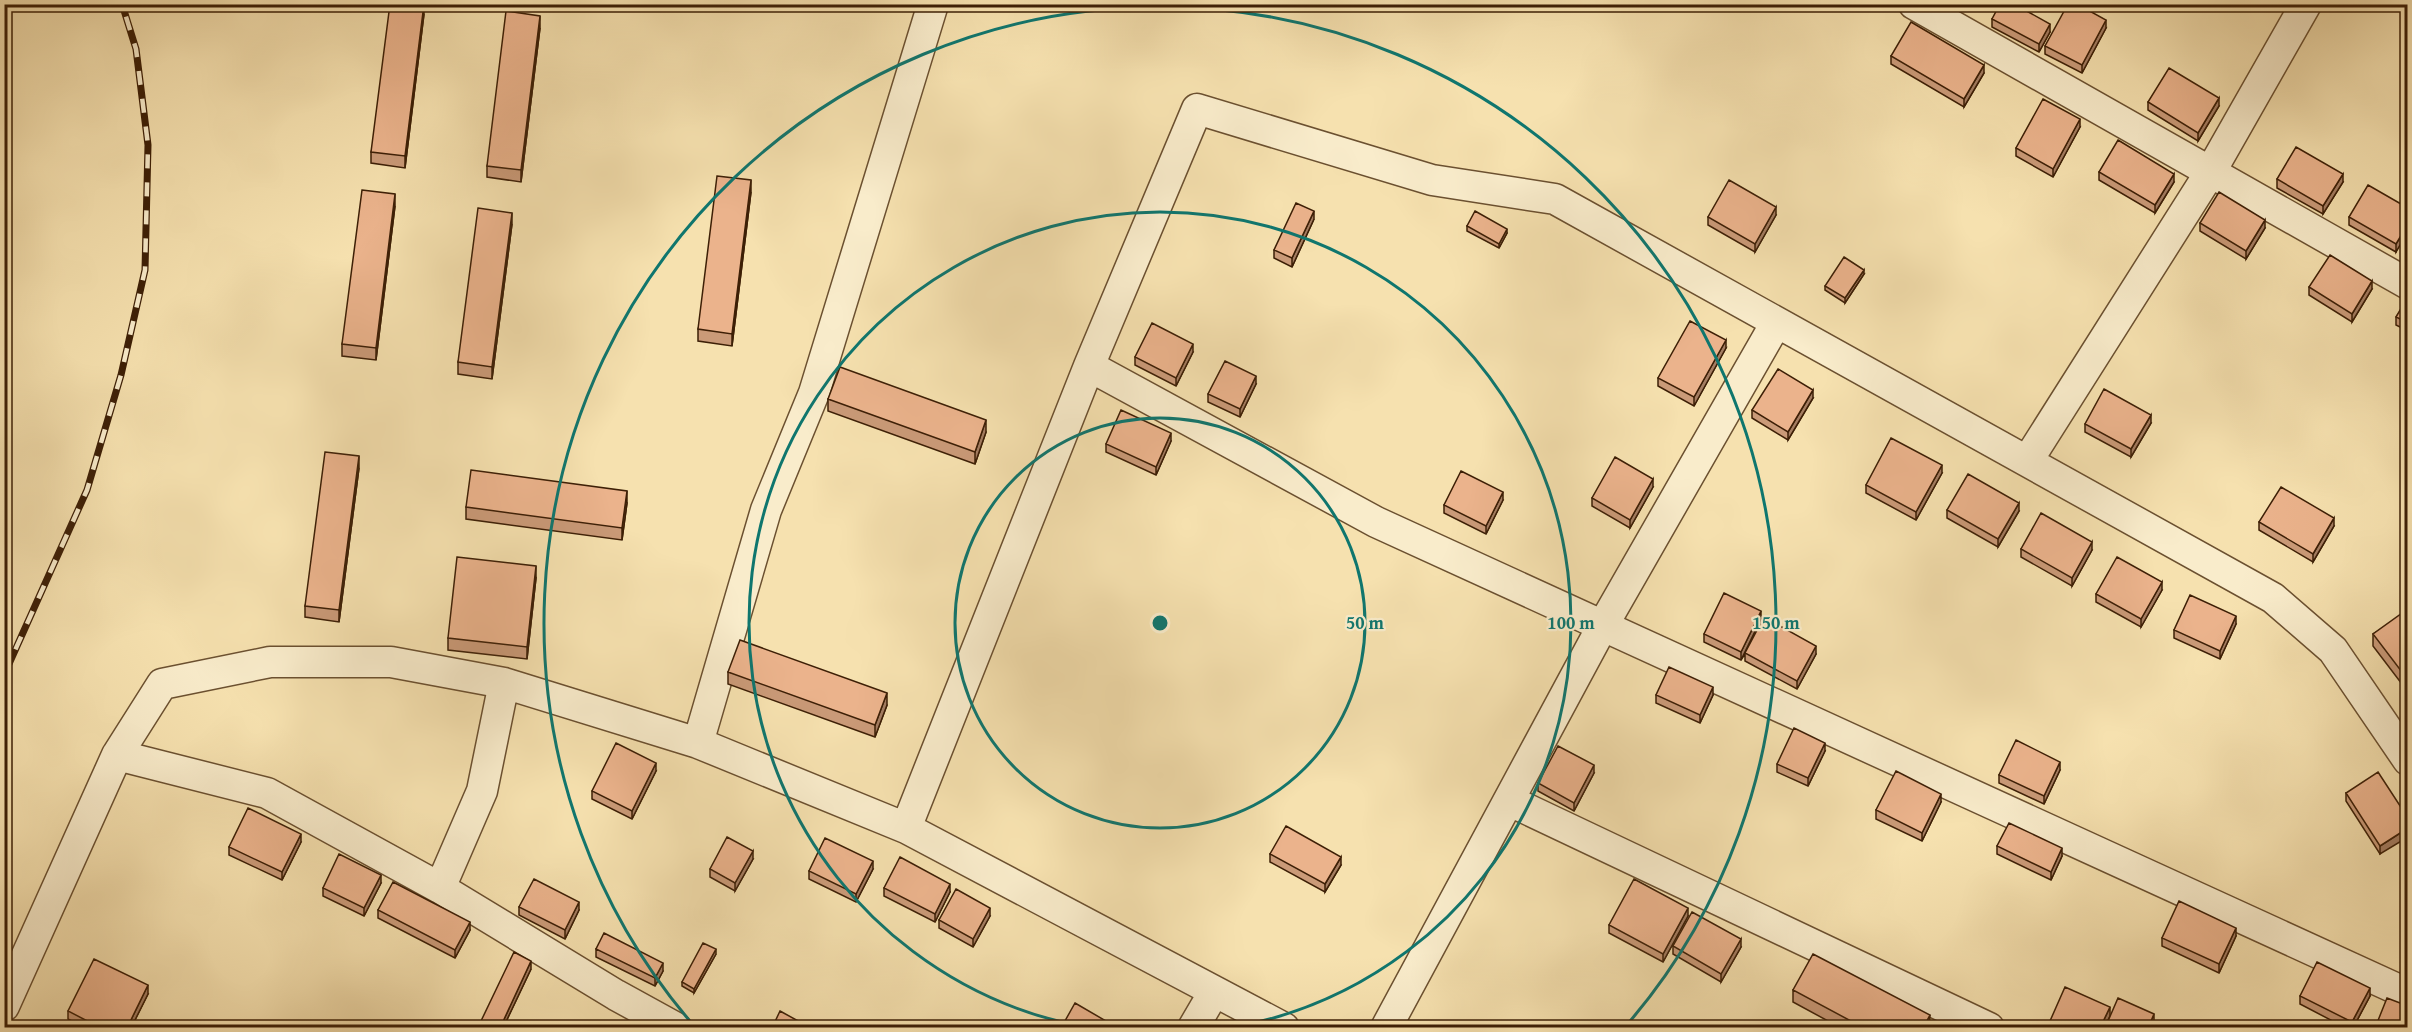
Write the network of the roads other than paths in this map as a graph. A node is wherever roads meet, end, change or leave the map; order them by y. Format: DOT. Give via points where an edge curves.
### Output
graph roads {
  1 [pos="933,4"];
  2 [pos="2306,4"];
  3 [pos="1914,5"];
  4 [pos="2211,171"];
  5 [pos="2408,284"];
  6 [pos="1776,323"];
  7 [pos="1089,366"];
  8 [pos="2028,460"];
  9 [pos="1602,627"];
  10 [pos="504,683"];
  11 [pos="698,743"];
  12 [pos="117,755"];
  13 [pos="2408,760"];
  14 [pos="1510,801"];
  15 [pos="906,828"];
  16 [pos="440,888"];
  17 [pos="1214,992"];
  18 [pos="2408,994"];
  19 [pos="4,1006"];
  20 [pos="676,1028"];
  21 [pos="1193,1028"];
  22 [pos="1284,1028"];
  23 [pos="1386,1028"];
  24 [pos="1989,1028"];
  1 -- 11 [label="street" via="814,393 766,510"];
  2 -- 4 [label="street"];
  3 -- 4 [label="street"];
  4 -- 5 [label="street"];
  4 -- 8 [label="street"];
  6 -- 7 [label="street" via="1555,199 1432,180 1197,110"];
  6 -- 8 [label="street"];
  6 -- 9 [label="street"];
  7 -- 9 [label="street" via="1376,522"];
  7 -- 15 [label="street"];
  8 -- 13 [label="street" via="2273,598 2333,650"];
  9 -- 14 [label="street"];
  9 -- 18 [label="street"];
  10 -- 11 [label="street"];
  10 -- 12 [label="street" via="391,663 270,662 162,684"];
  10 -- 16 [label="street" via="482,791"];
  11 -- 15 [label="street"];
  12 -- 16 [label="street" via="267,793"];
  12 -- 19 [label="street"];
  14 -- 23 [label="street"];
  14 -- 24 [label="street"];
  15 -- 17 [label="street"];
  16 -- 20 [label="street"];
  17 -- 21 [label="street"];
  17 -- 22 [label="street"];
}
